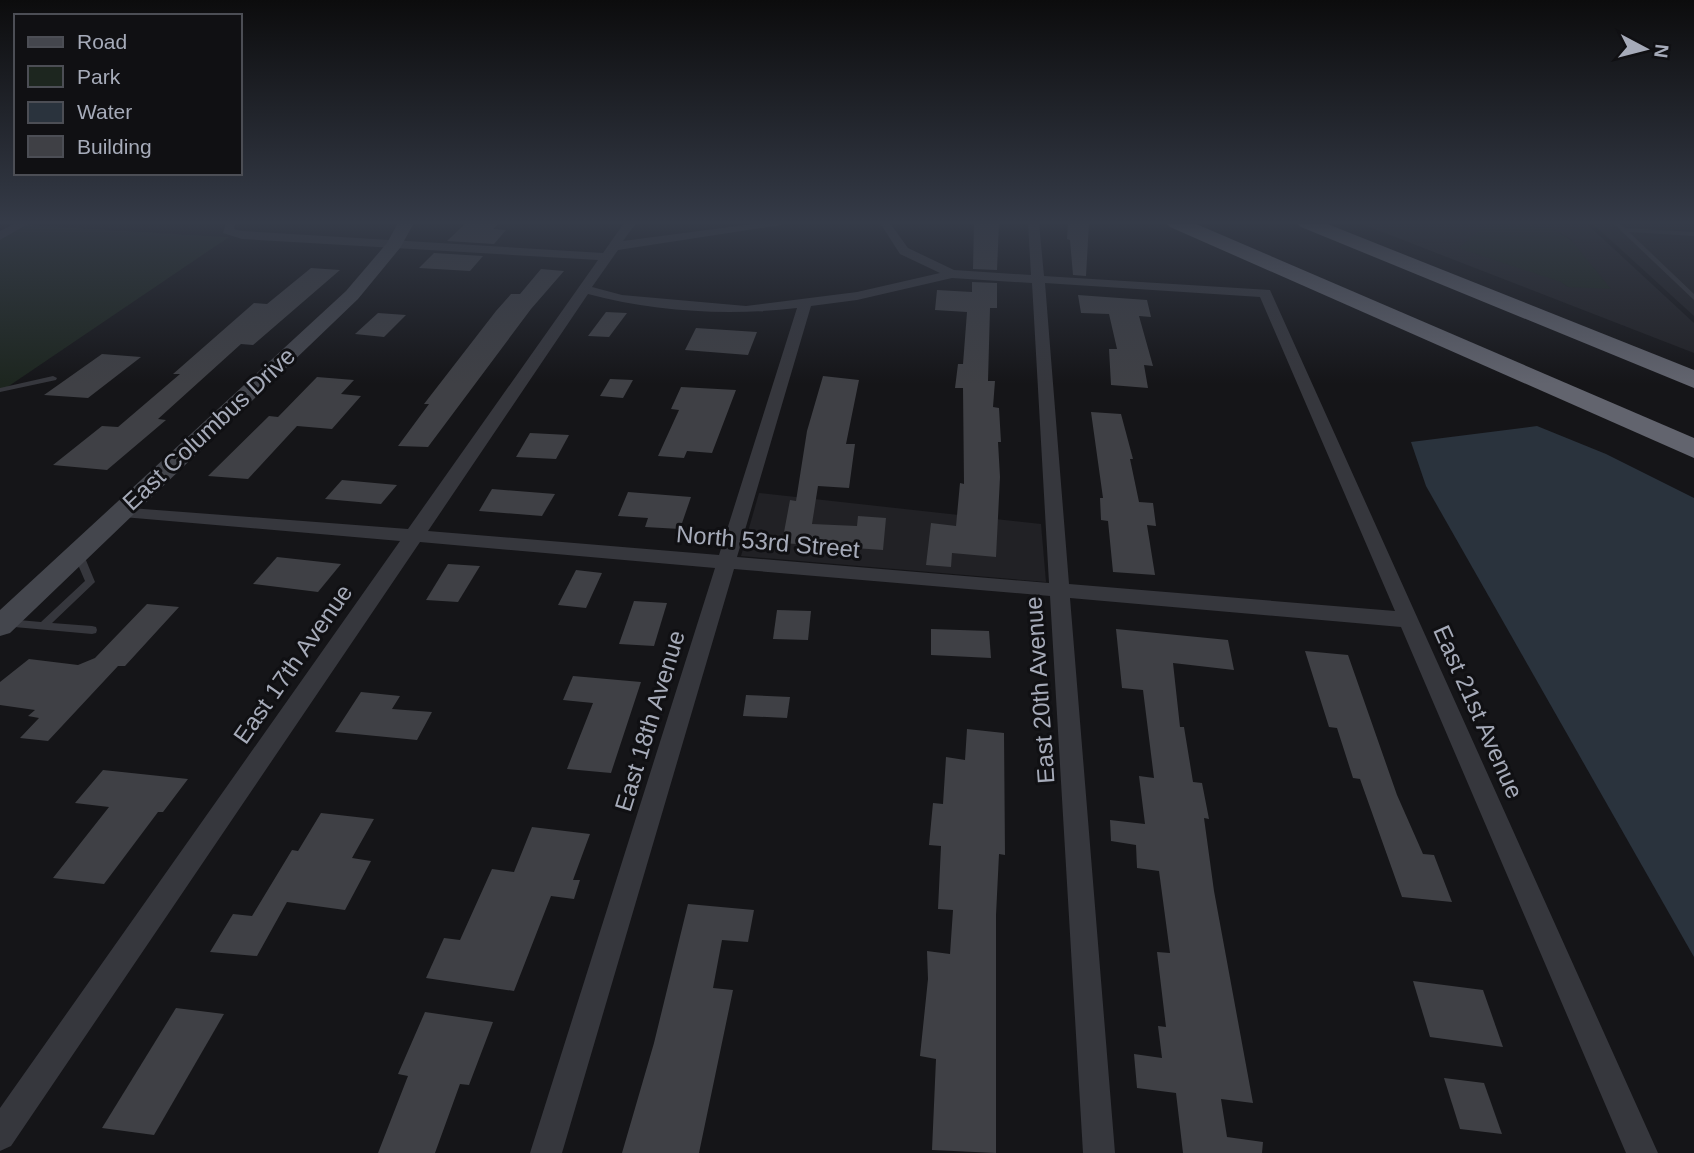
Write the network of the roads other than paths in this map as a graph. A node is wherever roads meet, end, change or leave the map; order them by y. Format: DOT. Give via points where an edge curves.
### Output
graph roads {
  1 [pos="367,277"];
  2 [pos="593,277"];
  3 [pos="940,277"];
  4 [pos="1000,277"];
  5 [pos="1300,277"];
  6 [pos="1335,277"];
  7 [pos="1440,277"];
  8 [pos="1473,277"];
  9 [pos="1672,277"];
  10 [pos="1038,279"];
  11 [pos="584,289"];
  12 [pos="1694,298"];
  13 [pos="806,304"];
  14 [pos="1694,373"];
  15 [pos="53,377"];
  16 [pos="1694,380"];
  17 [pos="0,390"];
  18 [pos="1694,431"];
  19 [pos="1694,449"];
  20 [pos="123,511"];
  21 [pos="414,536"];
  22 [pos="78,553"];
  23 [pos="726,563"];
  24 [pos="1060,591"];
  25 [pos="1409,620"];
  26 [pos="1,624"];
  27 [pos="44,625"];
  28 [pos="92,630"];
  29 [pos="0,1135"];
  30 [pos="546,1153"];
  31 [pos="1099,1153"];
  32 [pos="1642,1153"];
  1 -- 20 [label="main road, East Columbus Drive"];
  2 -- 11 [label="street, East 17th Avenue"];
  3 -- 13 [label="street"];
  4 -- 10 [label="street"];
  5 -- 19 [label="highway"];
  6 -- 18 [label="highway"];
  7 -- 16 [label="highway"];
  8 -- 14 [label="highway"];
  9 -- 12 [label="lane"];
  10 -- 24 [label="street, East 20th Avenue"];
  10 -- 25 [label="street, East 21st Avenue" via="1265,293"];
  11 -- 13 [label="street" via="621,299 695,307 746,310"];
  11 -- 21 [label="street, East 17th Avenue"];
  13 -- 23 [label="street, East 18th Avenue"];
  15 -- 17 [label="lane"];
  20 -- 21 [label="street, North 53rd Street"];
  20 -- 22 [label="main road, East Columbus Drive"];
  21 -- 23 [label="street, North 53rd Street"];
  21 -- 29 [label="street, East 17th Avenue"];
  22 -- 26 [label="main road, East Columbus Drive"];
  22 -- 27 [label="lane" via="90,582"];
  23 -- 24 [label="street, North 53rd Street"];
  23 -- 30 [label="street, East 18th Avenue"];
  24 -- 25 [label="street, North 53rd Street"];
  24 -- 31 [label="street, East 20th Avenue"];
  25 -- 32 [label="street, East 21st Avenue"];
  26 -- 27 [label="lane"];
  27 -- 28 [label="lane"];
}
